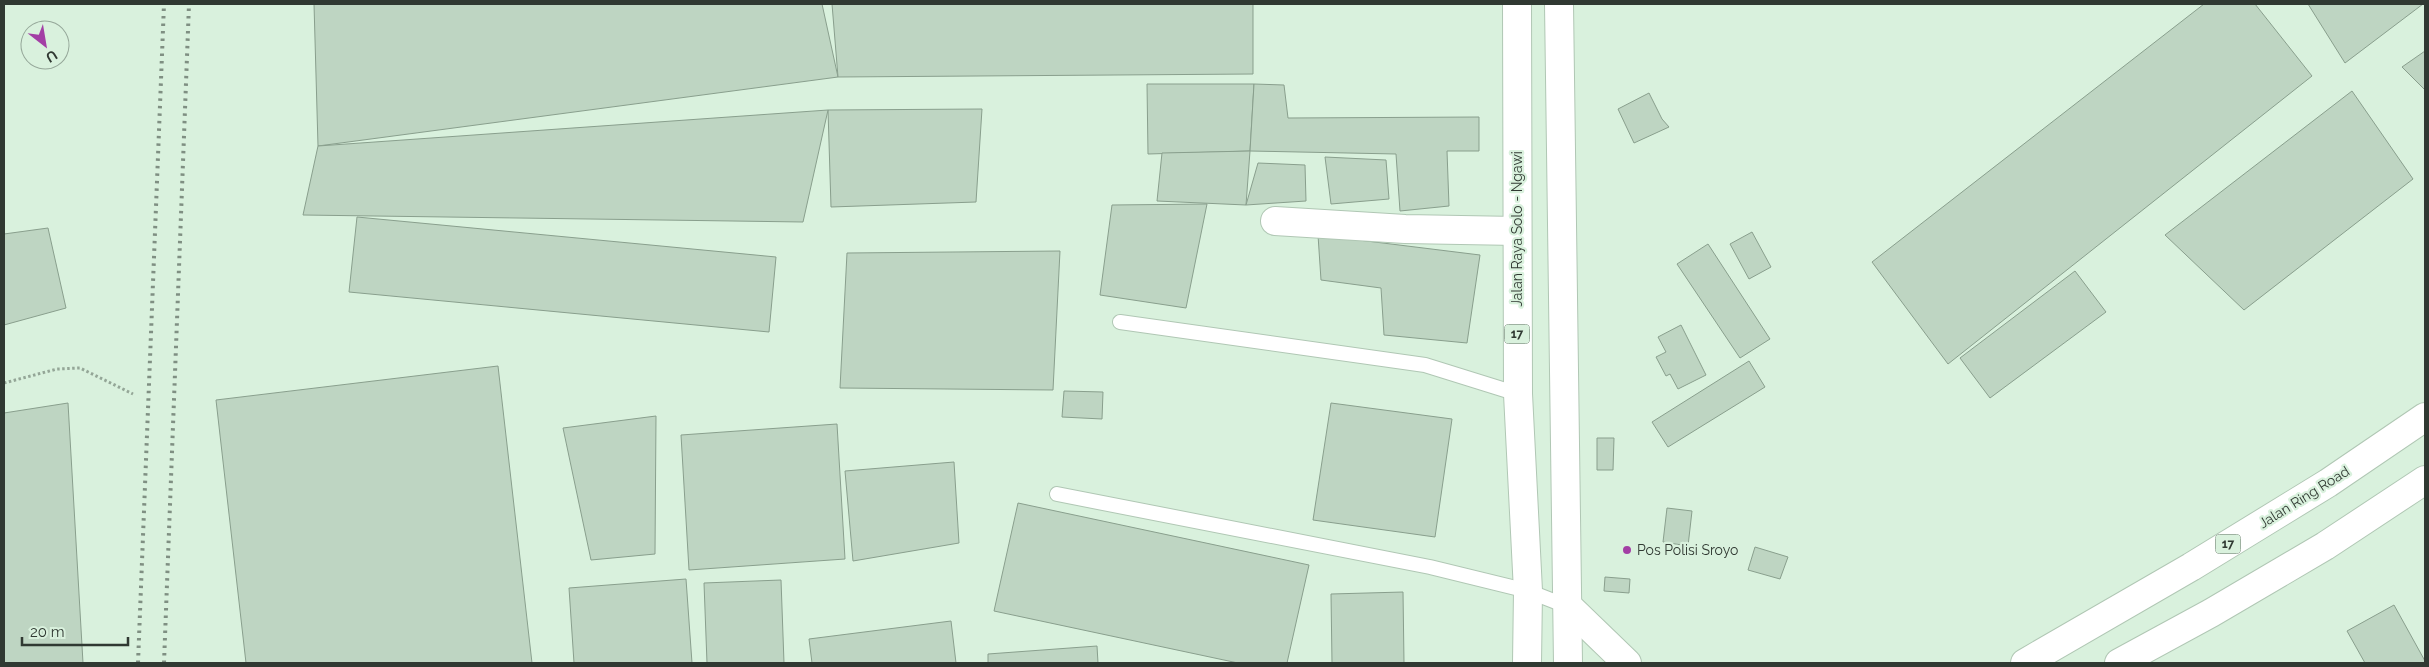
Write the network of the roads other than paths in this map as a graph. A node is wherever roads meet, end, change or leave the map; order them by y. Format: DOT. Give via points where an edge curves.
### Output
graph roads {
  1 [pos="1517,4"];
  2 [pos="1559,4"];
  3 [pos="1275,221"];
  4 [pos="1517,231"];
  5 [pos="1120,322"];
  6 [pos="1518,394"];
  7 [pos="2425,417"];
  8 [pos="2425,480"];
  9 [pos="1057,494"];
  10 [pos="1528,591"];
  11 [pos="1569,607"];
  12 [pos="1527,663"];
  13 [pos="1568,663"];
  14 [pos="1627,663"];
  15 [pos="2025,663"];
  16 [pos="2119,663"];
  1 -- 4 [label="main road, Jalan Raya Solo - Ngawi / 17"];
  2 -- 11 [label="main road"];
  3 -- 4 [label="main road" via="1405,229"];
  4 -- 6 [label="main road, Jalan Raya Solo - Ngawi / 17"];
  5 -- 6 [label="lane" via="1425,365"];
  6 -- 10 [label="main road, Jalan Raya Solo - Ngawi / 17"];
  7 -- 15 [label="main road, Jalan Ring Road / 17" via="2328,483"];
  8 -- 16 [label="main road" via="2325,546"];
  9 -- 10 [label="lane" via="1430,567"];
  10 -- 11 [label="lane"];
  10 -- 12 [label="main road, Jalan Raya Solo - Ngawi / 17"];
  11 -- 13 [label="main road"];
  11 -- 14 [label="main road"];
}
